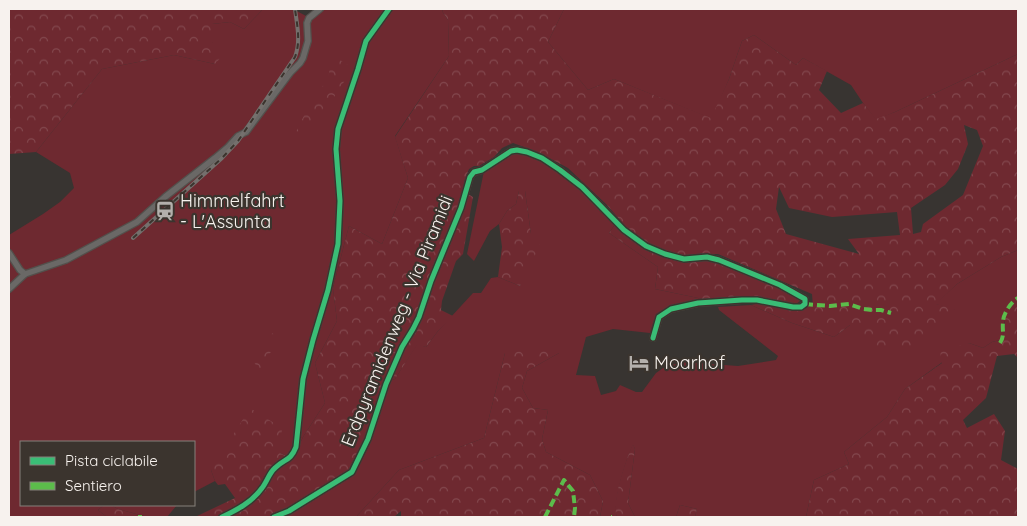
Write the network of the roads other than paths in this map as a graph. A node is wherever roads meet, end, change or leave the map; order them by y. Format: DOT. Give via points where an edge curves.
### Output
graph roads {
  1 [pos="320,9"];
  2 [pos="389,9"];
  3 [pos="9,253"];
  4 [pos="25,274"];
  5 [pos="9,289"];
  6 [pos="653,338"];
  7 [pos="222,517"];
  8 [pos="274,517"];
  1 -- 4 [label="street" via="307,23 308,41 300,63 246,132 137,222 66,260"];
  2 -- 7 [label="street" via="366,40 338,130 338,244 303,379 296,447 292,456 274,468 254,498"];
  3 -- 4 [label="street"];
  4 -- 5 [label="street"];
  6 -- 8 [label="street, Erdpyramidenweg - Via Piramidi" via="659,317 672,309 698,303 742,300 801,307 805,299 719,260 706,257 684,259 646,246 624,230 582,187 560,170 542,158 514,150 470,177 419,317 386,384 368,439 352,472 290,511"];
}
